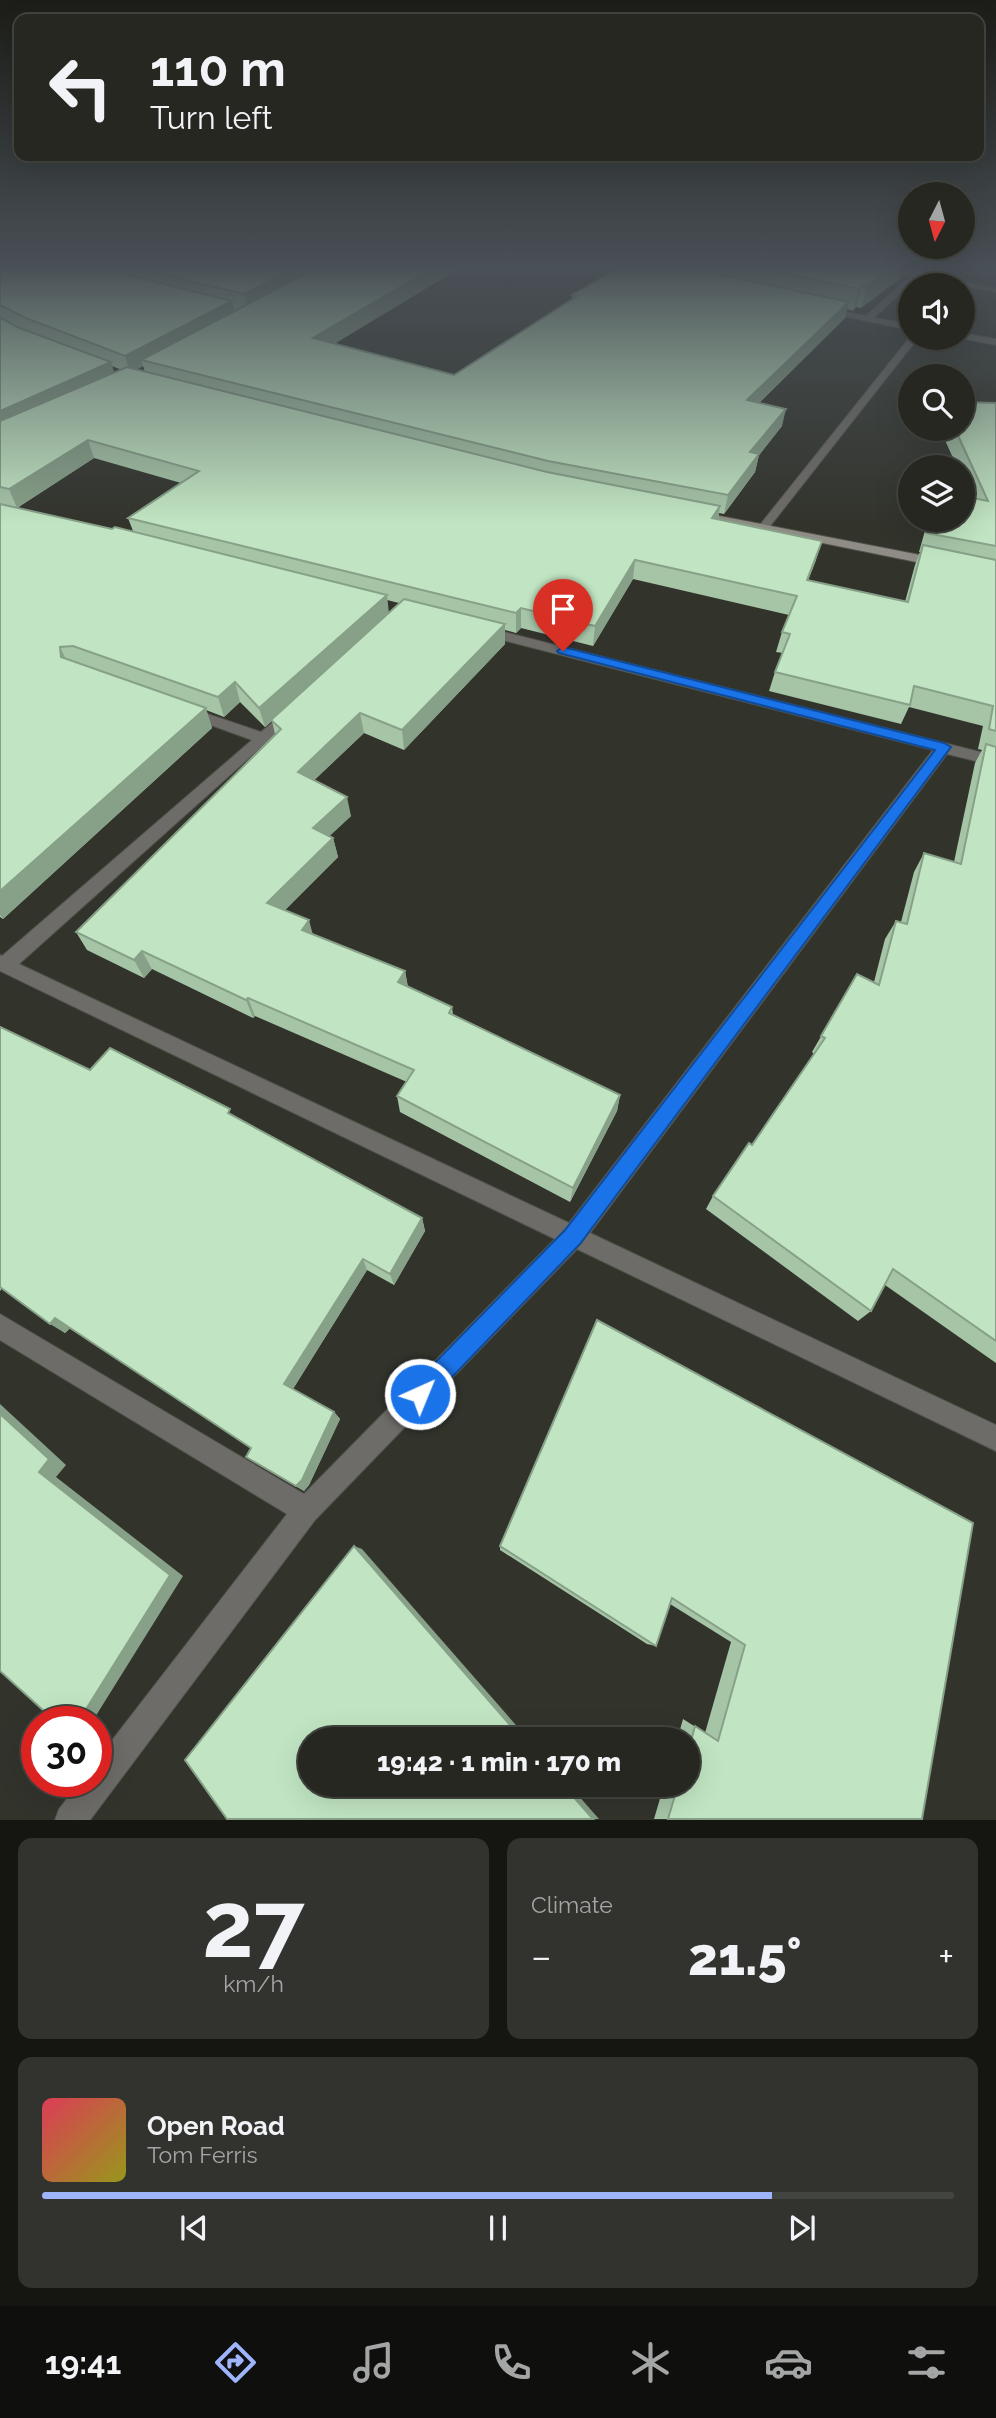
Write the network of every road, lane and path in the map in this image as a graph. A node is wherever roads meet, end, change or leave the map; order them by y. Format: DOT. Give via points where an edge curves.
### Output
graph roads {
  1 [pos="901,354"];
  2 [pos="682,512"];
  3 [pos="763,528"];
  4 [pos="955,566"];
  5 [pos="470,627"];
  6 [pos="304,702"];
  7 [pos="176,708"];
  8 [pos="264,739"];
  9 [pos="944,747"];
  10 [pos="996,761"];
  11 [pos="2,964"];
  12 [pos="573,1237"];
  13 [pos="0,1325"];
  14 [pos="996,1438"];
  15 [pos="306,1511"];
  16 [pos="70,1819"];
  1 -- 3 [label="street"];
  2 -- 3 [label="street"];
  3 -- 4 [label="street"];
  5 -- 9 [label="street"];
  6 -- 8 [label="street"];
  7 -- 8 [label="street"];
  8 -- 11 [label="street"];
  9 -- 10 [label="street"];
  9 -- 12 [label="street"];
  11 -- 12 [label="street"];
  12 -- 14 [label="street"];
  12 -- 15 [label="street"];
  13 -- 15 [label="street"];
  15 -- 16 [label="street"];
}
